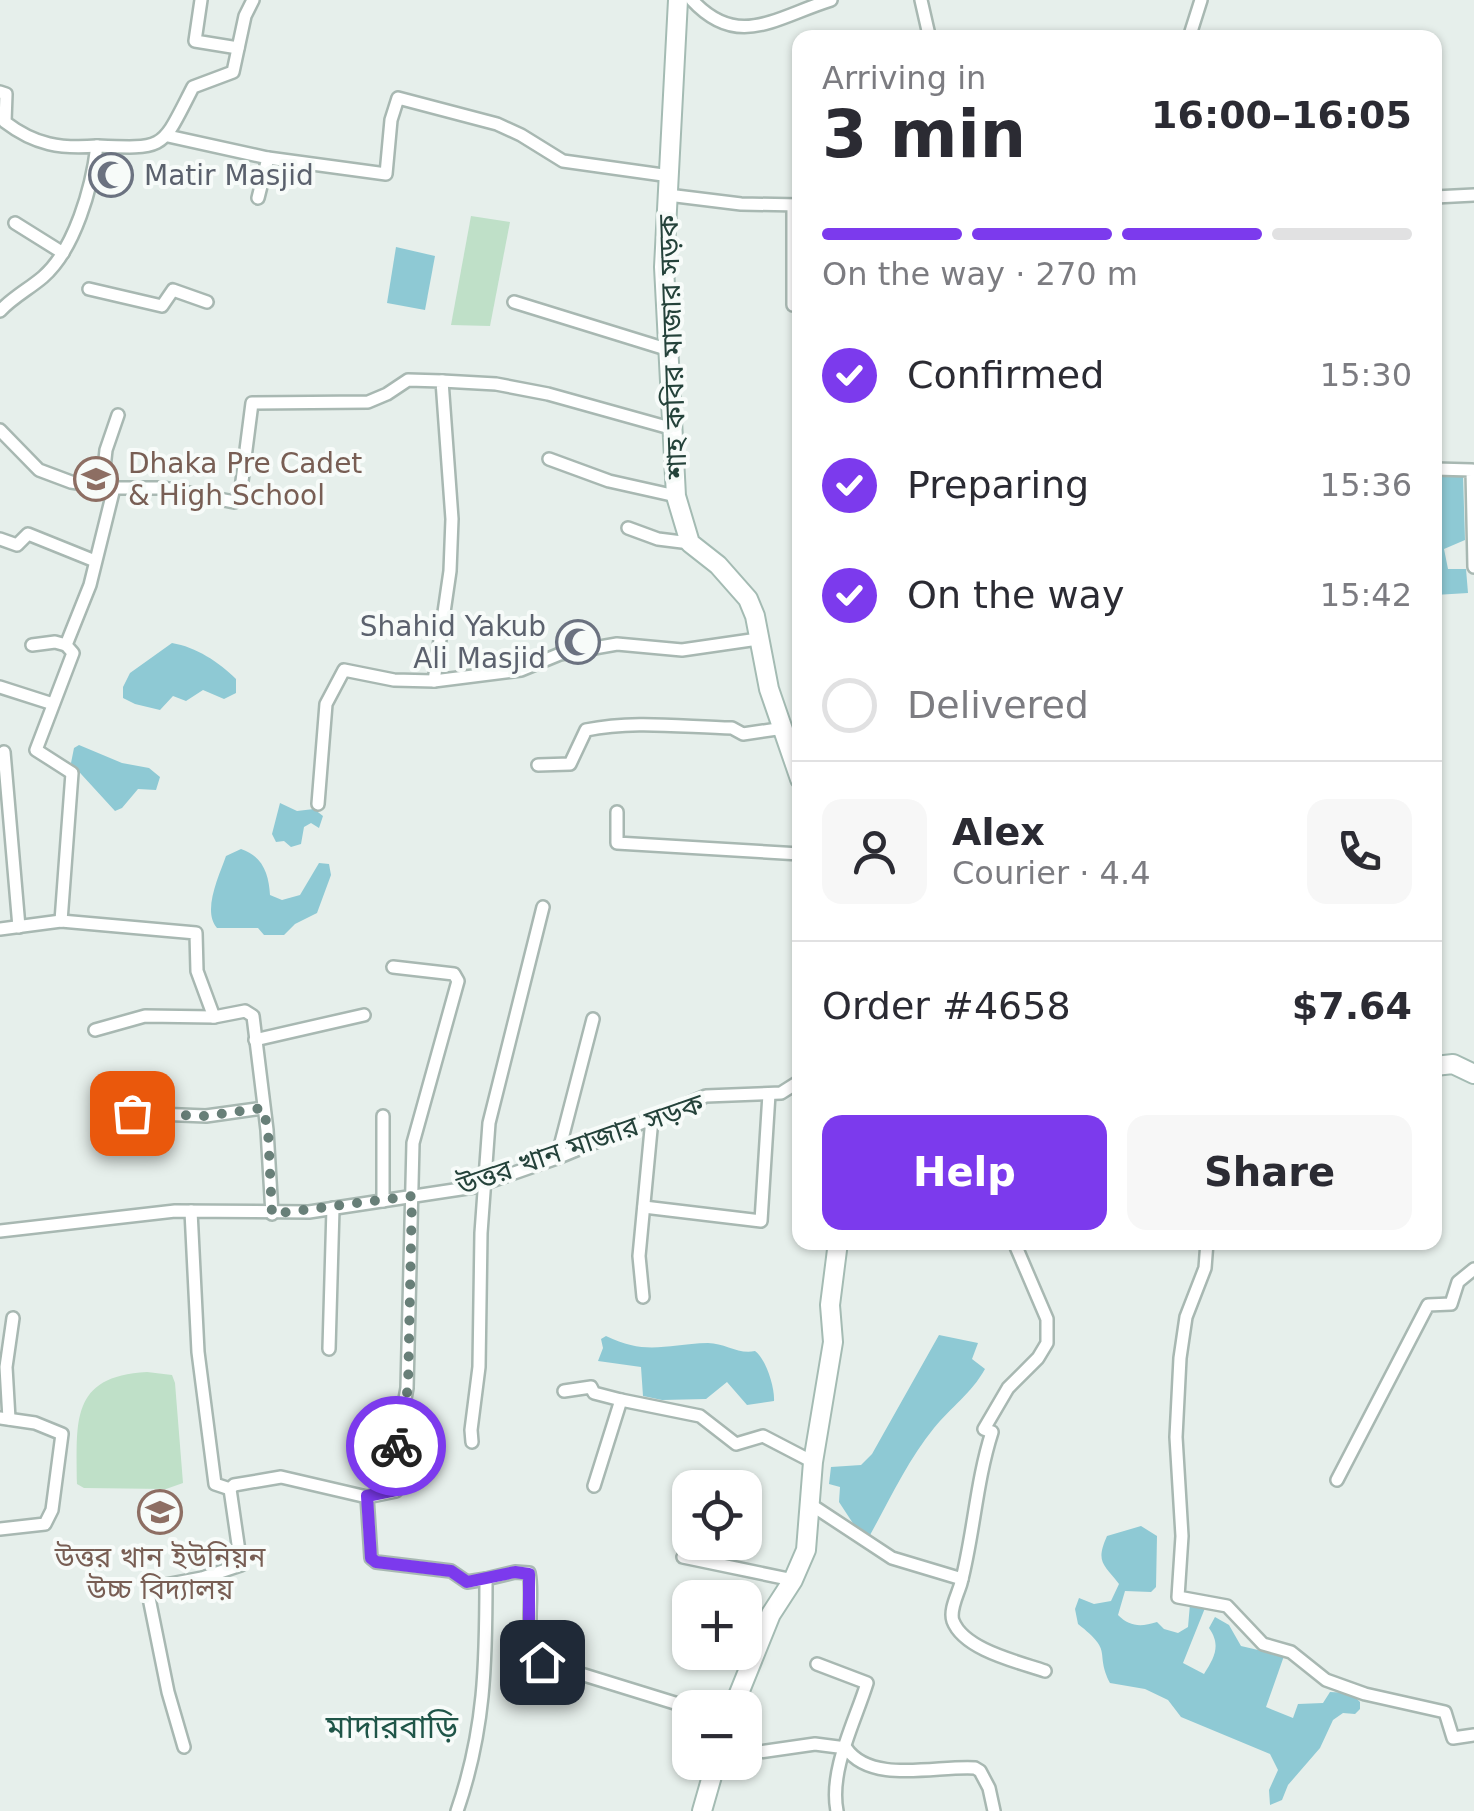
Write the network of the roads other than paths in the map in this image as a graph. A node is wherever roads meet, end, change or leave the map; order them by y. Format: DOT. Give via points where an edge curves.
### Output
graph roads {
  1 [pos="201,0"];
  2 [pos="254,0"];
  3 [pos="678,0"];
  4 [pos="692,0"];
  5 [pos="831,0"];
  6 [pos="921,0"];
  7 [pos="1201,0"];
  8 [pos="928,30"];
  9 [pos="1192,30"];
  10 [pos="238,48"];
  11 [pos="0,92"];
  12 [pos="168,136"];
  13 [pos="97,146"];
  14 [pos="268,158"];
  15 [pos="669,186"];
  16 [pos="1474,196"];
  17 [pos="258,198"];
  18 [pos="1442,200"];
  19 [pos="792,205"];
  20 [pos="15,223"];
  21 [pos="64,253"];
  22 [pos="89,289"];
  23 [pos="207,302"];
  24 [pos="514,302"];
  25 [pos="0,311"];
  26 [pos="666,348"];
  27 [pos="442,381"];
  28 [pos="118,415"];
  29 [pos="670,428"];
  30 [pos="0,430"];
  31 [pos="549,459"];
  32 [pos="1442,469"];
  33 [pos="108,488"];
  34 [pos="676,496"];
  35 [pos="628,528"];
  36 [pos="0,539"];
  37 [pos="690,543"];
  38 [pos="95,561"];
  39 [pos="1474,567"];
  40 [pos="758,639"];
  41 [pos="32,644"];
  42 [pos="66,645"];
  43 [pos="434,682"];
  44 [pos="0,687"];
  45 [pos="53,704"];
  46 [pos="784,728"];
  47 [pos="4,752"];
  48 [pos="792,754"];
  49 [pos="538,765"];
  50 [pos="318,804"];
  51 [pos="617,812"];
  52 [pos="792,854"];
  53 [pos="543,907"];
  54 [pos="61,921"];
  55 [pos="19,927"];
  56 [pos="0,929"];
  57 [pos="393,967"];
  58 [pos="364,1015"];
  59 [pos="214,1018"];
  60 [pos="593,1019"];
  61 [pos="95,1030"];
  62 [pos="255,1040"];
  63 [pos="1442,1065"];
  64 [pos="1474,1074"];
  65 [pos="792,1086"];
  66 [pos="769,1094"];
  67 [pos="263,1108"];
  68 [pos="132,1113"];
  69 [pos="383,1116"];
  70 [pos="652,1119"];
  71 [pos="558,1158"];
  72 [pos="484,1184"];
  73 [pos="412,1196"];
  74 [pos="383,1201"];
  75 [pos="644,1207"];
  76 [pos="333,1208"];
  77 [pos="191,1210"];
  78 [pos="272,1214"];
  79 [pos="0,1231"];
  80 [pos="837,1250"];
  81 [pos="1017,1250"];
  82 [pos="1206,1250"];
  83 [pos="1474,1269"];
  84 [pos="642,1296"];
  85 [pos="13,1318"];
  86 [pos="330,1350"];
  87 [pos="564,1391"];
  88 [pos="620,1400"];
  89 [pos="4,1419"];
  90 [pos="472,1442"];
  91 [pos="813,1462"];
  92 [pos="1337,1480"];
  93 [pos="594,1486"];
  94 [pos="230,1490"];
  95 [pos="367,1496"];
  96 [pos="810,1504"];
  97 [pos="0,1530"];
  98 [pos="693,1560"];
  99 [pos="486,1579"];
  100 [pos="962,1579"];
  101 [pos="794,1580"];
  102 [pos="817,1664"];
  103 [pos="1045,1671"];
  104 [pos="740,1690"];
  105 [pos="672,1702"];
  106 [pos="1474,1735"];
  107 [pos="184,1747"];
  108 [pos="846,1748"];
  109 [pos="762,1752"];
  110 [pos="711,1780"];
  111 [pos="457,1811"];
  112 [pos="702,1811"];
  113 [pos="838,1811"];
  114 [pos="994,1811"];
  1 -- 10 [label="street" via="195,41"];
  2 -- 10 [label="street"];
  3 -- 15 [label="main road, শাহ কবির মাজার সড়ক"];
  4 -- 5 [label="street" via="720,25 753,27"];
  6 -- 8 [label="street"];
  7 -- 9 [label="street"];
  10 -- 12 [label="street" via="233,72 193,88"];
  11 -- 13 [label="street" via="6,94 5,122 16,130 61,149"];
  12 -- 13 [label="street" via="147,148"];
  12 -- 14 [label="street"];
  13 -- 21 [label="street"];
  14 -- 15 [label="street" via="386,174 398,98 496,124 563,161"];
  14 -- 17 [label="street"];
  15 -- 19 [label="street"];
  15 -- 26 [label="main road, শাহ কবির মাজার সড়ক"];
  16 -- 18 [label="street"];
  20 -- 21 [label="street"];
  21 -- 25 [label="street"];
  22 -- 23 [label="street" via="162,306 173,290"];
  24 -- 26 [label="street"];
  26 -- 29 [label="main road, শাহ কবির মাজার সড়ক"];
  27 -- 29 [label="street" via="548,394"];
  27 -- 33 [label="street" via="408,380 368,402 252,403 234,502 164,488"];
  27 -- 43 [label="street" via="452,519"];
  28 -- 33 [label="street" via="106,450"];
  29 -- 34 [label="main road, শাহ কবির মাজার সড়ক"];
  30 -- 33 [label="street" via="39,470"];
  31 -- 34 [label="street"];
  32 -- 39 [label="street" via="1472,470"];
  33 -- 38 [label="street" via="106,530"];
  34 -- 37 [label="main road, শাহ কবির মাজার সড়ক"];
  35 -- 37 [label="street"];
  36 -- 38 [label="street" via="17,544 28,534"];
  37 -- 40 [label="main road" via="739,586"];
  38 -- 42 [label="street"];
  40 -- 43 [label="street" via="682,650 617,644 560,654 522,670"];
  40 -- 46 [label="main road"];
  41 -- 42 [label="street"];
  42 -- 45 [label="street" via="74,652"];
  43 -- 50 [label="street" via="344,670 326,704"];
  44 -- 45 [label="street"];
  45 -- 54 [label="street" via="36,750 72,773"];
  46 -- 48 [label="main road"];
  46 -- 49 [label="street" via="743,734 732,728 616,724 586,730 570,764"];
  47 -- 55 [label="street"];
  51 -- 52 [label="street" via="617,843"];
  53 -- 72 [label="street" via="489,1122"];
  54 -- 55 [label="street"];
  54 -- 59 [label="street" via="196,933 196,971"];
  55 -- 56 [label="street"];
  57 -- 73 [label="street" via="454,974 458,981 415,1132"];
  58 -- 62 [label="street"];
  59 -- 61 [label="street" via="145,1016"];
  59 -- 62 [label="street" via="249,1012"];
  60 -- 71 [label="street"];
  62 -- 67 [label="street"];
  63 -- 64 [label="main road"];
  65 -- 66 [label="street, উত্তর খান মাজার সড়ক"];
  66 -- 70 [label="street, উত্তর খান মাজার সড়ক" via="706,1096"];
  66 -- 75 [label="street" via="761,1221"];
  67 -- 68 [label="street" via="206,1116"];
  67 -- 78 [label="street"];
  69 -- 74 [label="street"];
  70 -- 71 [label="street, উত্তর খান মাজার সড়ক"];
  70 -- 75 [label="street"];
  71 -- 72 [label="street, উত্তর খান মাজার সড়ক"];
  72 -- 73 [label="street, উত্তর খান মাজার সড়ক"];
  72 -- 90 [label="street"];
  73 -- 74 [label="street, উত্তর খান মাজার সড়ক"];
  73 -- 95 [label="street" via="408,1388 396,1448 398,1483 391,1494"];
  74 -- 76 [label="street, উত্তর খান মাজার সড়ক"];
  75 -- 84 [label="street"];
  76 -- 78 [label="street, উত্তর খান মাজার সড়ক"];
  76 -- 86 [label="street"];
  77 -- 78 [label="street, উত্তর খান মাজার সড়ক"];
  77 -- 79 [label="street, উত্তর খান মাজার সড়ক"];
  77 -- 94 [label="street" via="198,1352 215,1484"];
  80 -- 91 [label="main road" via="833,1342"];
  81 -- 100 [label="street" via="1049,1332 1038,1358 1008,1388 984,1429 992,1432"];
  82 -- 106 [label="street" via="1180,1358 1178,1597 1227,1606 1263,1644 1291,1652 1326,1680 1446,1712 1453,1738"];
  83 -- 92 [label="street" via="1458,1282 1451,1304 1428,1305"];
  85 -- 89 [label="street"];
  87 -- 88 [label="street" via="591,1387"];
  88 -- 91 [label="street" via="700,1416 736,1444 764,1436"];
  88 -- 93 [label="street"];
  89 -- 97 [label="street" via="35,1422 62,1434 62,1442 45,1524"];
  91 -- 96 [label="main road"];
  94 -- 95 [label="street" via="281,1477"];
  94 -- 107 [label="street" via="241,1565 149,1588"];
  95 -- 99 [label="street" via="376,1562 451,1571 467,1582"];
  96 -- 100 [label="street" via="892,1558"];
  96 -- 101 [label="main road" via="806,1550"];
  98 -- 101 [label="street"];
  99 -- 105 [label="street" via="515,1572 532,1577 529,1621 542,1662"];
  99 -- 111 [label="street" via="485,1690"];
  100 -- 103 [label="street" via="954,1623 990,1654"];
  101 -- 104 [label="main road" via="771,1614"];
  102 -- 108 [label="street" via="866,1683"];
  108 -- 109 [label="street" via="815,1744"];
  108 -- 113 [label="street" via="836,1786"];
  108 -- 114 [label="street" via="864,1762 911,1772 980,1770"];
  110 -- 112 [label="main road"];
}
